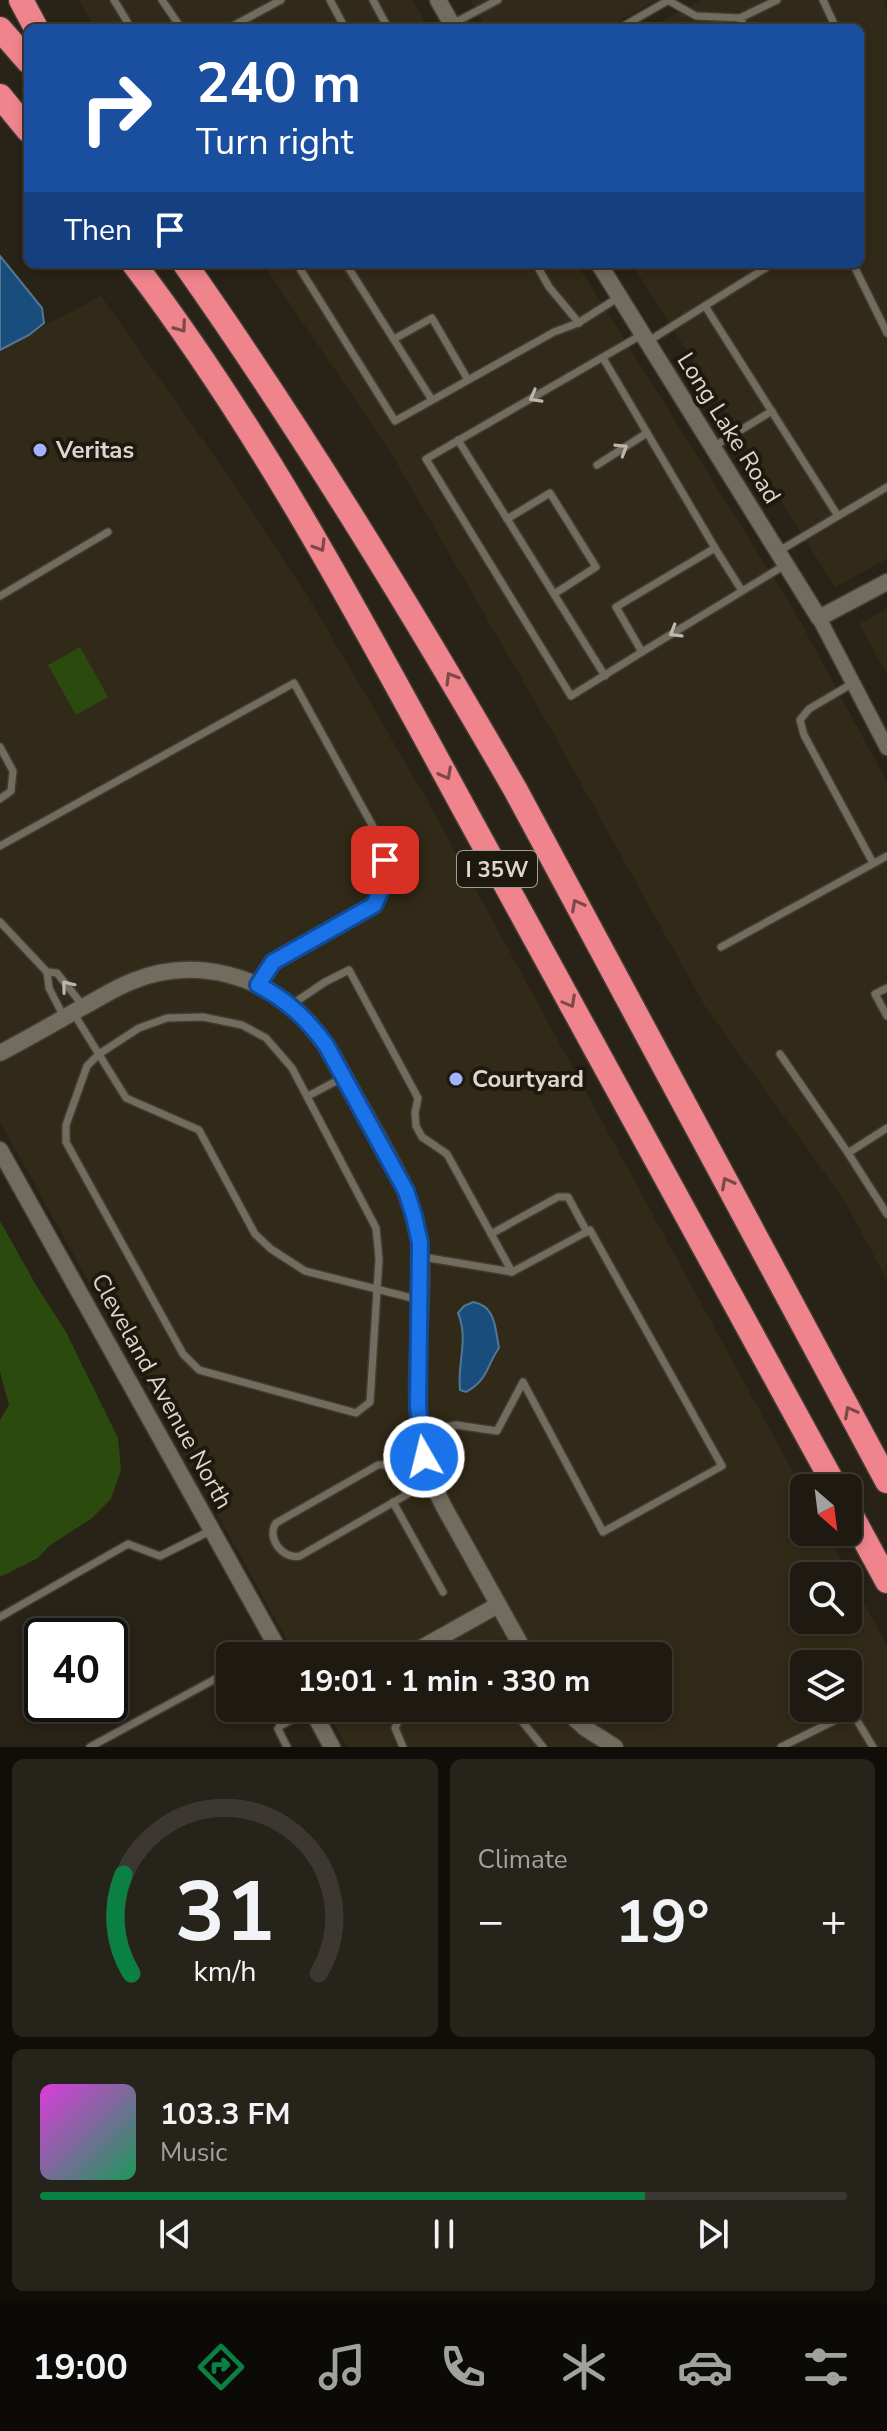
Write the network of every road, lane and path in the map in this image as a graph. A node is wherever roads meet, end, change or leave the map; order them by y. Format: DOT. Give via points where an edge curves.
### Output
graph roads {
  1 [pos="21,0"];
  2 [pos="114,0"];
  3 [pos="162,0"];
  4 [pos="281,0"];
  5 [pos="330,0"];
  6 [pos="373,0"];
  7 [pos="438,0"];
  8 [pos="498,0"];
  9 [pos="670,0"];
  10 [pos="777,0"];
  11 [pos="823,0"];
  12 [pos="740,18"];
  13 [pos="34,24"];
  14 [pos="129,24"];
  15 [pos="178,24"];
  16 [pos="236,24"];
  17 [pos="343,24"];
  18 [pos="386,24"];
  19 [pos="452,24"];
  20 [pos="456,24"];
  21 [pos="627,24"];
  22 [pos="743,24"];
  23 [pos="834,24"];
  24 [pos="0,29"];
  25 [pos="24,56"];
  26 [pos="0,96"];
  27 [pos="0,117"];
  28 [pos="24,125"];
  29 [pos="24,141"];
  30 [pos="137,268"];
  31 [pos="188,268"];
  32 [pos="299,268"];
  33 [pos="349,268"];
  34 [pos="538,268"];
  35 [pos="601,268"];
  36 [pos="766,268"];
  37 [pos="855,268"];
  38 [pos="619,297"];
  39 [pos="705,306"];
  40 [pos="579,323"];
  41 [pos="887,333"];
  42 [pos="645,338"];
  43 [pos="394,339"];
  44 [pos="603,358"];
  45 [pos="468,380"];
  46 [pos="432,400"];
  47 [pos="772,411"];
  48 [pos="647,433"];
  49 [pos="458,440"];
  50 [pos="713,447"];
  51 [pos="597,465"];
  52 [pos="887,487"];
  53 [pos="838,516"];
  54 [pos="507,519"];
  55 [pos="108,532"];
  56 [pos="715,548"];
  57 [pos="782,558"];
  58 [pos="887,582"];
  59 [pos="742,591"];
  60 [pos="554,594"];
  61 [pos="0,596"];
  62 [pos="819,618"];
  63 [pos="642,652"];
  64 [pos="605,676"];
  65 [pos="853,683"];
  66 [pos="0,747"];
  67 [pos="887,748"];
  68 [pos="0,799"];
  69 [pos="0,846"];
  70 [pos="887,856"];
  71 [pos="873,863"];
  72 [pos="0,922"];
  73 [pos="721,947"];
  74 [pos="47,972"];
  75 [pos="258,985"];
  76 [pos="887,988"];
  77 [pos="291,1005"];
  78 [pos="74,1013"];
  79 [pos="887,1016"];
  80 [pos="0,1053"];
  81 [pos="99,1054"];
  82 [pos="780,1054"];
  83 [pos="344,1077"];
  84 [pos="308,1096"];
  85 [pos="887,1128"];
  86 [pos="0,1150"];
  87 [pos="848,1153"];
  88 [pos="887,1214"];
  89 [pos="587,1232"];
  90 [pos="491,1234"];
  91 [pos="420,1257"];
  92 [pos="512,1272"];
  93 [pos="378,1290"];
  94 [pos="420,1300"];
  95 [pos="420,1432"];
  96 [pos="828,1474"];
  97 [pos="431,1480"];
  98 [pos="887,1481"];
  99 [pos="407,1494"];
  100 [pos="393,1502"];
  101 [pos="212,1530"];
  102 [pos="862,1535"];
  103 [pos="887,1581"];
  104 [pos="443,1592"];
  105 [pos="498,1605"];
  106 [pos="0,1617"];
  107 [pos="274,1642"];
  108 [pos="432,1642"];
  109 [pos="519,1642"];
  110 [pos="216,1679"];
  111 [pos="285,1722"];
  112 [pos="319,1722"];
  113 [pos="398,1722"];
  114 [pos="522,1722"];
  115 [pos="578,1722"];
  116 [pos="90,1747"];
  117 [pos="287,1747"];
  118 [pos="332,1747"];
  119 [pos="403,1747"];
  120 [pos="543,1747"];
  121 [pos="615,1747"];
  122 [pos="781,1747"];
  123 [pos="873,1747"];
  1 -- 13 [label="highway"];
  2 -- 14 [label="lane"];
  3 -- 15 [label="lane"];
  4 -- 16 [label="lane"];
  5 -- 17 [label="lane"];
  6 -- 18 [label="lane"];
  7 -- 19 [label="street"];
  8 -- 20 [label="lane"];
  9 -- 12 [label="lane" via="696,16"];
  9 -- 21 [label="lane"];
  10 -- 12 [label="lane"];
  11 -- 23 [label="lane"];
  12 -- 22 [label="lane"];
  24 -- 25 [label="highway"];
  26 -- 28 [label="highway"];
  27 -- 29 [label="highway"];
  30 -- 96 [label="highway, I 35W, one-way" via="186,333 362,620"];
  98 -- 31 [label="highway, I 35W, one-way" via="473,715 333,485"];
  32 -- 46 [label="lane" via="395,421"];
  33 -- 43 [label="lane"];
  34 -- 40 [label="lane"];
  35 -- 38 [label="street, Long Lake Road"];
  36 -- 39 [label="lane"];
  37 -- 41 [label="lane"];
  38 -- 40 [label="lane"];
  38 -- 42 [label="street, Long Lake Road"];
  39 -- 42 [label="lane"];
  39 -- 47 [label="lane"];
  40 -- 45 [label="lane"];
  42 -- 44 [label="lane"];
  42 -- 50 [label="street, Long Lake Road"];
  43 -- 45 [label="lane" via="432,318"];
  43 -- 46 [label="lane"];
  44 -- 48 [label="lane"];
  44 -- 49 [label="lane, one-way"];
  45 -- 46 [label="lane"];
  47 -- 50 [label="lane"];
  47 -- 53 [label="lane"];
  51 -- 48 [label="lane, one-way"];
  48 -- 56 [label="lane"];
  49 -- 54 [label="lane"];
  49 -- 64 [label="lane" via="426,459 571,696"];
  50 -- 57 [label="street, Long Lake Road"];
  52 -- 53 [label="lane"];
  53 -- 57 [label="lane"];
  54 -- 60 [label="lane"];
  54 -- 60 [label="lane" via="552,491 596,567"];
  55 -- 61 [label="lane"];
  56 -- 59 [label="lane"];
  56 -- 63 [label="lane" via="616,607"];
  57 -- 59 [label="lane"];
  57 -- 62 [label="street, Long Lake Road"];
  58 -- 62 [label="street"];
  59 -- 63 [label="lane, one-way"];
  60 -- 64 [label="lane"];
  62 -- 65 [label="street"];
  63 -- 64 [label="lane"];
  65 -- 67 [label="street"];
  65 -- 71 [label="lane" via="800,720"];
  66 -- 68 [label="lane" via="13,771 11,791"];
  69 -- 75 [label="lane" via="294,683 382,843 387,877 374,905 273,962"];
  70 -- 71 [label="lane"];
  71 -- 73 [label="lane"];
  72 -- 74 [label="lane"];
  74 -- 78 [label="lane" via="49,988"];
  78 -- 74 [label="lane, one-way" via="57,973"];
  75 -- 77 [label="street"];
  75 -- 78 [label="street" via="227,974 177,971 134,981"];
  76 -- 79 [label="lane" via="875,994"];
  77 -- 83 [label="street" via="326,1045"];
  77 -- 90 [label="lane" via="349,970 418,1098 416,1126 422,1137 447,1154"];
  78 -- 80 [label="street"];
  78 -- 81 [label="lane"];
  81 -- 84 [label="lane" via="139,1028 167,1018 203,1017 242,1025 266,1038"];
  81 -- 93 [label="lane" via="126,1098 199,1130 255,1234 271,1249 305,1271"];
  81 -- 93 [label="lane" via="87,1066 66,1125 66,1142 183,1354 199,1370 356,1413 370,1402"];
  82 -- 87 [label="lane"];
  83 -- 84 [label="lane"];
  83 -- 91 [label="street" via="406,1191"];
  84 -- 93 [label="lane" via="376,1228"];
  85 -- 87 [label="lane"];
  86 -- 101 [label="street, Cleveland Avenue North"];
  87 -- 88 [label="lane"];
  89 -- 90 [label="lane" via="572,1201 558,1197"];
  89 -- 92 [label="lane"];
  89 -- 95 [label="lane" via="722,1466 603,1532 523,1382 497,1431 456,1425"];
  90 -- 92 [label="lane"];
  91 -- 92 [label="lane"];
  91 -- 94 [label="street"];
  93 -- 94 [label="lane"];
  94 -- 95 [label="street"];
  95 -- 97 [label="street"];
  97 -- 99 [label="lane"];
  97 -- 105 [label="street"];
  99 -- 100 [label="lane"];
  99 -- 100 [label="lane" via="393,1469 378,1465 276,1523 272,1535 283,1554 295,1558"];
  100 -- 104 [label="lane"];
  101 -- 106 [label="lane" via="160,1556 128,1544"];
  101 -- 107 [label="street, Cleveland Avenue North"];
  102 -- 103 [label="highway"];
  105 -- 108 [label="street"];
  105 -- 109 [label="street"];
  110 -- 116 [label="lane"];
  111 -- 117 [label="lane" via="278,1729"];
  112 -- 118 [label="street"];
  113 -- 119 [label="lane"];
  114 -- 120 [label="lane"];
  115 -- 121 [label="street"];
  122 -- 123 [label="lane" via="852,1712"];
}
